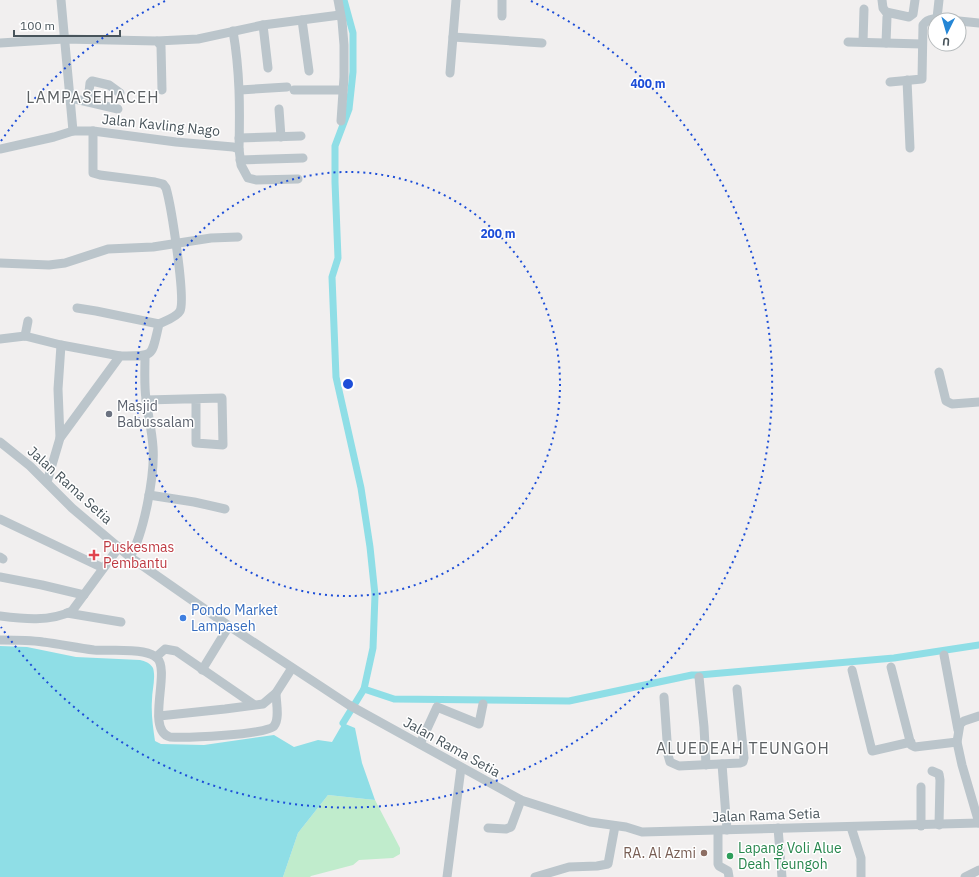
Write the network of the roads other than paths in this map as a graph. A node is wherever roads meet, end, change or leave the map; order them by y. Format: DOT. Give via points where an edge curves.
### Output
graph roads {
  1 [pos="61,0"];
  2 [pos="338,0"];
  3 [pos="456,0"];
  4 [pos="502,0"];
  5 [pos="882,0"];
  6 [pos="915,0"];
  7 [pos="938,0"];
  8 [pos="864,9"];
  9 [pos="937,12"];
  10 [pos="340,15"];
  11 [pos="502,16"];
  12 [pos="887,17"];
  13 [pos="302,20"];
  14 [pos="927,20"];
  15 [pos="967,22"];
  16 [pos="979,24"];
  17 [pos="263,25"];
  18 [pos="233,31"];
  19 [pos="453,37"];
  20 [pos="64,39"];
  21 [pos="157,41"];
  22 [pos="848,42"];
  23 [pos="863,42"];
  24 [pos="0,43"];
  25 [pos="542,43"];
  26 [pos="886,43"];
  27 [pos="922,44"];
  28 [pos="268,68"];
  29 [pos="309,71"];
  30 [pos="450,73"];
  31 [pos="906,80"];
  32 [pos="890,82"];
  33 [pos="162,90"];
  34 [pos="240,90"];
  35 [pos="343,90"];
  36 [pos="120,93"];
  37 [pos="70,98"];
  38 [pos="88,101"];
  39 [pos="118,109"];
  40 [pos="279,109"];
  41 [pos="341,121"];
  42 [pos="73,130"];
  43 [pos="93,131"];
  44 [pos="301,136"];
  45 [pos="281,137"];
  46 [pos="239,138"];
  47 [pos="910,148"];
  48 [pos="0,149"];
  49 [pos="239,149"];
  50 [pos="303,158"];
  51 [pos="240,160"];
  52 [pos="298,179"];
  53 [pos="238,237"];
  54 [pos="175,243"];
  55 [pos="0,263"];
  56 [pos="77,308"];
  57 [pos="28,321"];
  58 [pos="159,324"];
  59 [pos="25,336"];
  60 [pos="0,339"];
  61 [pos="61,345"];
  62 [pos="120,356"];
  63 [pos="145,356"];
  64 [pos="939,372"];
  65 [pos="196,399"];
  66 [pos="146,400"];
  67 [pos="979,402"];
  68 [pos="60,438"];
  69 [pos="0,442"];
  70 [pos="47,482"];
  71 [pos="149,495"];
  72 [pos="225,510"];
  73 [pos="0,521"];
  74 [pos="119,547"];
  75 [pos="130,557"];
  76 [pos="103,568"];
  77 [pos="0,577"];
  78 [pos="84,595"];
  79 [pos="67,614"];
  80 [pos="0,616"];
  81 [pos="121,622"];
  82 [pos="229,626"];
  83 [pos="0,640"];
  84 [pos="944,655"];
  85 [pos="156,656"];
  86 [pos="891,667"];
  87 [pos="292,668"];
  88 [pos="202,670"];
  89 [pos="852,670"];
  90 [pos="699,677"];
  91 [pos="737,689"];
  92 [pos="276,693"];
  93 [pos="664,697"];
  94 [pos="253,704"];
  95 [pos="483,704"];
  96 [pos="159,716"];
  97 [pos="979,716"];
  98 [pos="959,731"];
  99 [pos="911,742"];
  100 [pos="957,742"];
  101 [pos="420,744"];
  102 [pos="722,764"];
  103 [pos="706,765"];
  104 [pos="461,768"];
  105 [pos="932,771"];
  106 [pos="921,787"];
  107 [pos="521,800"];
  108 [pos="979,823"];
  109 [pos="939,825"];
  110 [pos="615,826"];
  111 [pos="921,826"];
  112 [pos="851,827"];
  113 [pos="488,828"];
  114 [pos="778,828"];
  115 [pos="723,831"];
  116 [pos="979,870"];
  117 [pos="545,876"];
  118 [pos="447,877"];
  119 [pos="535,877"];
  120 [pos="729,877"];
  121 [pos="782,877"];
  122 [pos="861,877"];
  123 [pos="964,877"];
  1 -- 20 [label="street"];
  2 -- 10 [label="street"];
  3 -- 19 [label="street"];
  4 -- 11 [label="street"];
  5 -- 6 [label="street" via="886,12 909,17 913,14"];
  7 -- 9 [label="street"];
  8 -- 23 [label="street"];
  10 -- 13 [label="street"];
  10 -- 35 [label="street" via="344,45"];
  12 -- 26 [label="street"];
  13 -- 17 [label="street"];
  13 -- 29 [label="street"];
  14 -- 27 [label="street" via="923,25"];
  15 -- 16 [label="street"];
  17 -- 18 [label="street"];
  17 -- 28 [label="street"];
  18 -- 21 [label="street" via="198,39"];
  18 -- 34 [label="street"];
  19 -- 25 [label="street"];
  19 -- 30 [label="street"];
  20 -- 21 [label="street"];
  20 -- 24 [label="street"];
  20 -- 37 [label="street"];
  21 -- 33 [label="street" via="161,46"];
  22 -- 23 [label="street"];
  23 -- 26 [label="street"];
  26 -- 27 [label="street"];
  27 -- 31 [label="street" via="922,79"];
  31 -- 32 [label="street"];
  31 -- 47 [label="street"];
  34 -- 35 [label="street"];
  34 -- 46 [label="street"];
  35 -- 41 [label="street"];
  36 -- 38 [label="street" via="109,85 92,81"];
  37 -- 38 [label="street"];
  37 -- 42 [label="street"];
  38 -- 39 [label="street"];
  40 -- 45 [label="street"];
  42 -- 43 [label="street, Jalan Kavling Nago"];
  42 -- 48 [label="street, Jalan Kavling Nago"];
  43 -- 49 [label="street, Jalan Kavling Nago"];
  43 -- 54 [label="street" via="93,173 155,182 165,186"];
  44 -- 45 [label="street"];
  45 -- 46 [label="street"];
  46 -- 49 [label="street"];
  49 -- 51 [label="street"];
  50 -- 51 [label="street"];
  51 -- 52 [label="street" via="246,176 251,179"];
  53 -- 54 [label="street"];
  54 -- 55 [label="street" via="108,250 65,263 48,265"];
  54 -- 58 [label="street" via="180,274 181,309 176,315"];
  56 -- 58 [label="street"];
  57 -- 59 [label="street"];
  58 -- 63 [label="street" via="152,350"];
  59 -- 60 [label="street"];
  59 -- 61 [label="street"];
  61 -- 62 [label="street"];
  61 -- 68 [label="street" via="58,389"];
  62 -- 63 [label="street"];
  62 -- 68 [label="street"];
  63 -- 66 [label="street"];
  64 -- 67 [label="street" via="946,401 952,404"];
  65 -- 65 [label="street" via="222,398 223,445 196,443"];
  65 -- 66 [label="street"];
  66 -- 71 [label="street" via="154,453"];
  68 -- 70 [label="street"];
  69 -- 70 [label="street, Jalan Rama Setia"];
  70 -- 74 [label="street, Jalan Rama Setia" via="72,508"];
  71 -- 72 [label="street"];
  71 -- 75 [label="street" via="140,534"];
  73 -- 76 [label="street"];
  74 -- 75 [label="street, Jalan Rama Setia"];
  74 -- 76 [label="street"];
  75 -- 82 [label="street, Jalan Rama Setia"];
  76 -- 78 [label="street"];
  77 -- 78 [label="street"];
  78 -- 79 [label="street"];
  79 -- 80 [label="street" via="31,620"];
  79 -- 81 [label="street"];
  82 -- 87 [label="street, Jalan Rama Setia"];
  82 -- 88 [label="street"];
  83 -- 85 [label="street" via="42,642 95,650 136,651"];
  84 -- 98 [label="street"];
  85 -- 88 [label="street" via="165,650 174,650"];
  85 -- 96 [label="street" via="161,673"];
  86 -- 99 [label="street"];
  87 -- 92 [label="street"];
  87 -- 101 [label="street, Jalan Rama Setia" via="349,705"];
  88 -- 94 [label="street"];
  89 -- 99 [label="street" via="872,751"];
  90 -- 103 [label="street"];
  91 -- 102 [label="street" via="744,760 740,763"];
  92 -- 94 [label="street" via="262,704"];
  92 -- 96 [label="street" via="276,724 270,729 256,732 207,737 170,737 161,732"];
  93 -- 103 [label="street" via="670,762 679,766"];
  94 -- 96 [label="street"];
  95 -- 101 [label="street" via="479,724 436,707"];
  97 -- 98 [label="street" via="962,722"];
  98 -- 100 [label="street"];
  99 -- 100 [label="street" via="915,747"];
  100 -- 108 [label="street"];
  101 -- 104 [label="street, Jalan Rama Setia"];
  102 -- 103 [label="street"];
  102 -- 115 [label="street"];
  104 -- 107 [label="street, Jalan Rama Setia"];
  104 -- 118 [label="street"];
  105 -- 109 [label="street" via="937,773 940,780"];
  106 -- 111 [label="street"];
  107 -- 110 [label="street, Jalan Rama Setia" via="590,822"];
  107 -- 113 [label="street" via="511,827"];
  108 -- 109 [label="street, Jalan Rama Setia"];
  109 -- 111 [label="street, Jalan Rama Setia"];
  110 -- 115 [label="street, Jalan Rama Setia" via="642,832"];
  110 -- 117 [label="street" via="608,864 569,867"];
  111 -- 112 [label="street, Jalan Rama Setia"];
  112 -- 114 [label="street, Jalan Rama Setia"];
  112 -- 122 [label="street" via="862,863"];
  114 -- 115 [label="street, Jalan Rama Setia"];
  114 -- 121 [label="street"];
  115 -- 120 [label="street" via="718,864 728,872"];
  116 -- 123 [label="street"];
  117 -- 119 [label="street"];
}
